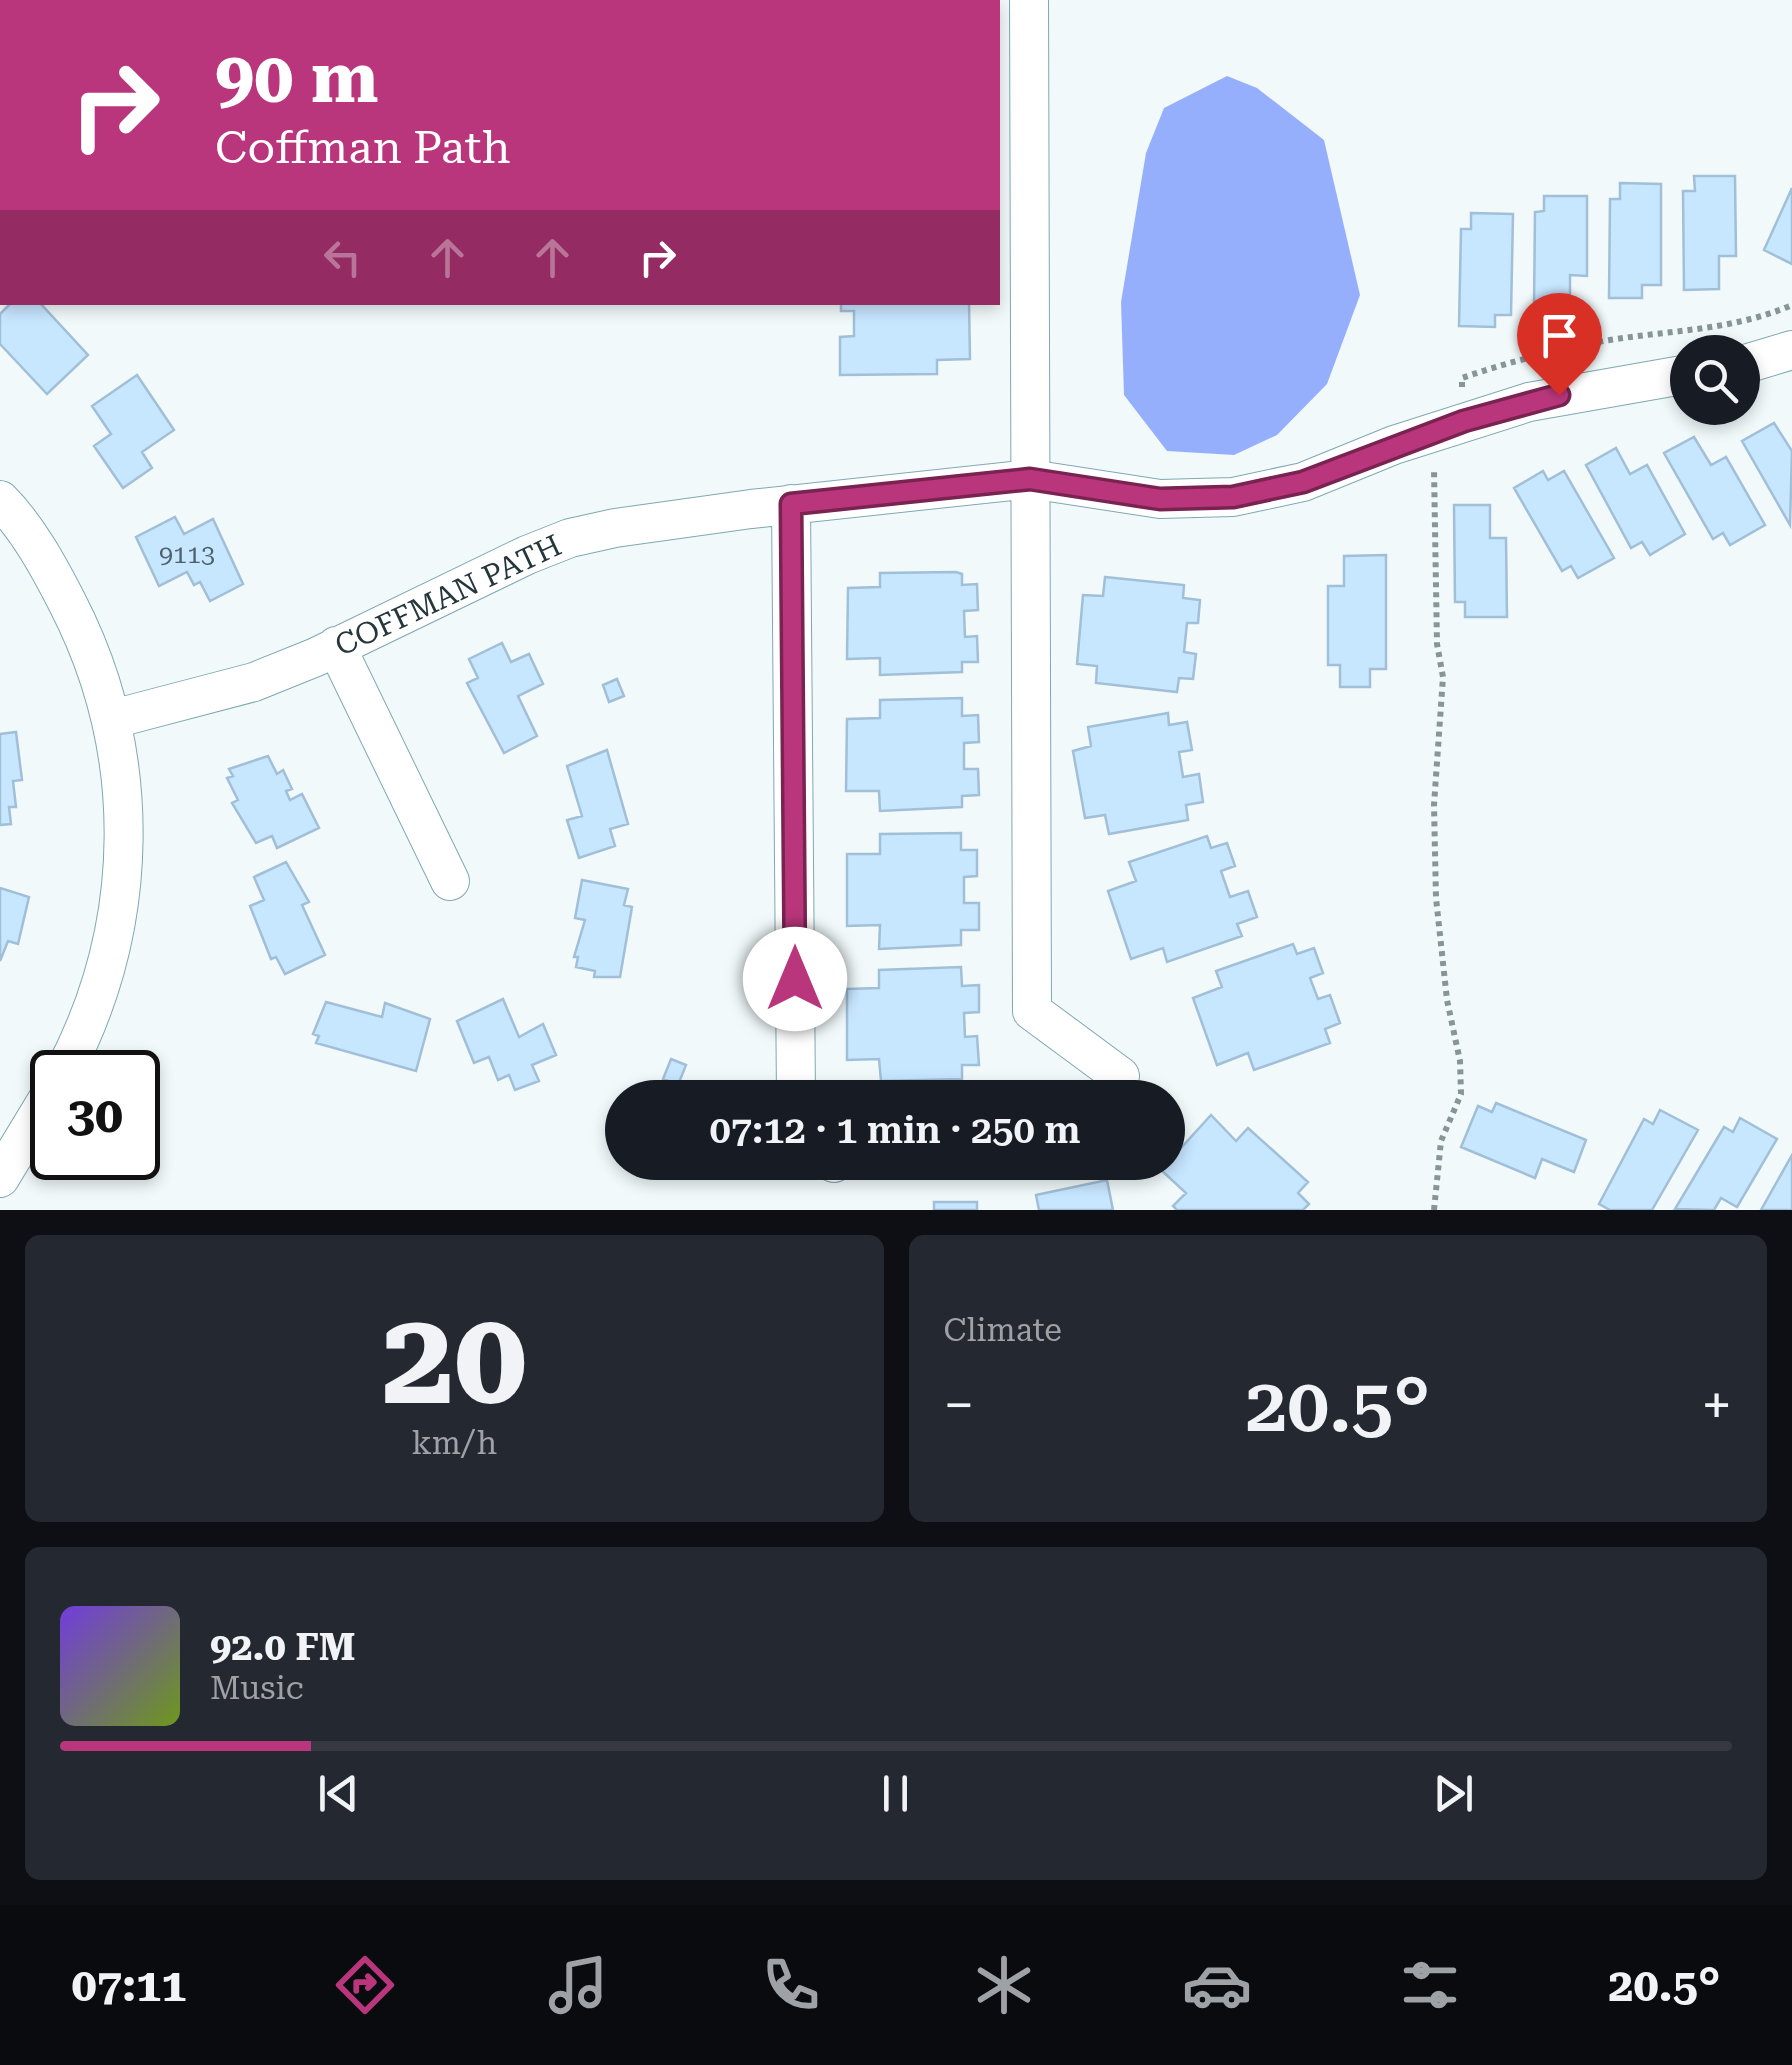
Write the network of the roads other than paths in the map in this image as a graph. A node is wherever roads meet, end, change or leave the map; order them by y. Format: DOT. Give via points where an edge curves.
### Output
graph roads {
  1 [pos="1030,0"];
  2 [pos="1792,350"];
  3 [pos="1760,360"];
  4 [pos="1670,377"];
  5 [pos="1030,479"];
  6 [pos="0,500"];
  7 [pos="791,504"];
  8 [pos="336,646"];
  9 [pos="113,719"];
  10 [pos="450,881"];
  11 [pos="75,1050"];
  12 [pos="1120,1076"];
  13 [pos="796,1080"];
  14 [pos="30,1128"];
  15 [pos="0,1178"];
  1 -- 5 [label="street"];
  2 -- 3 [label="street"];
  4 -- 5 [label="street, COFFMAN PATH" via="1590,388 1449,426 1303,482 1233,497 1160,499"];
  5 -- 7 [label="street, COFFMAN PATH"];
  5 -- 12 [label="street" via="1032,1011"];
  6 -- 9 [label="street" via="53,574 88,642"];
  7 -- 8 [label="street, COFFMAN PATH" via="570,538"];
  7 -- 13 [label="street"];
  8 -- 9 [label="street, COFFMAN PATH" via="254,682"];
  8 -- 10 [label="street"];
  9 -- 11 [label="street" via="126,815 118,920"];
  14 -- 15 [label="street"];
}
